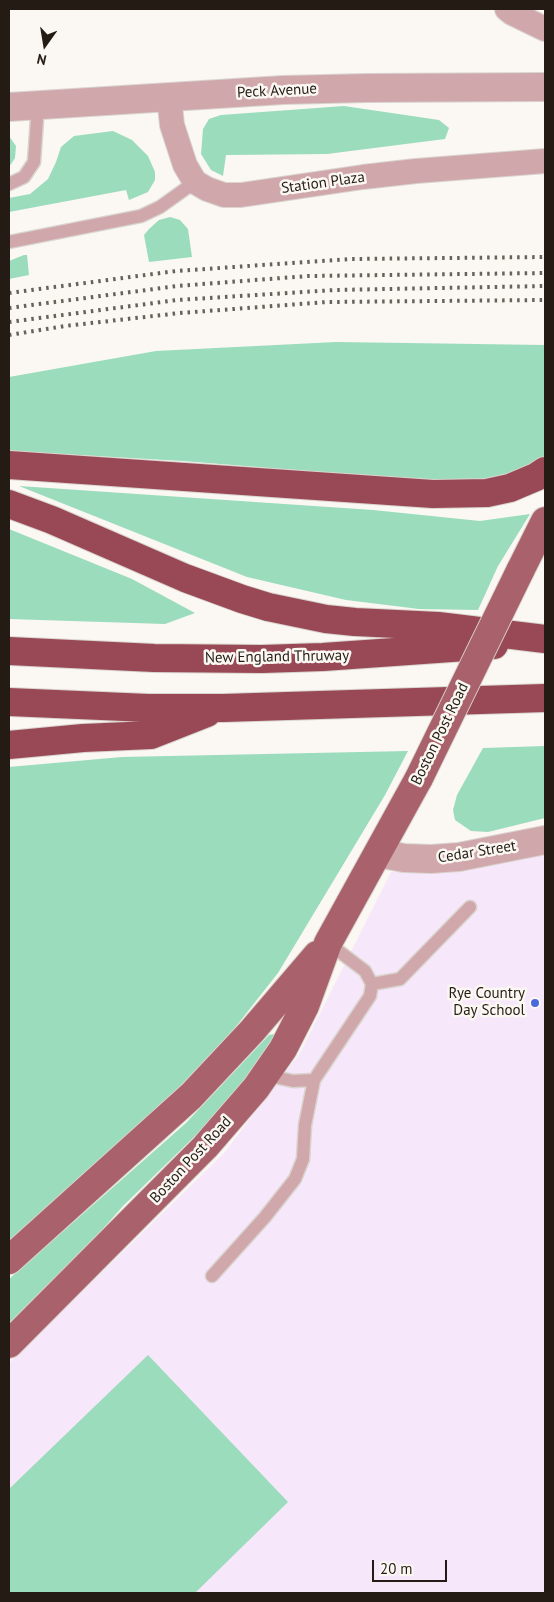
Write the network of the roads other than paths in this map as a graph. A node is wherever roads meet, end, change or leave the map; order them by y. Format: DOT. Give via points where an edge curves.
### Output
graph roads {
  1 [pos="507,9"];
  2 [pos="545,29"];
  3 [pos="545,87"];
  4 [pos="169,96"];
  5 [pos="38,105"];
  6 [pos="9,107"];
  7 [pos="545,161"];
  8 [pos="195,182"];
  9 [pos="9,184"];
  10 [pos="9,242"];
  11 [pos="9,466"];
  12 [pos="545,471"];
  13 [pos="9,504"];
  14 [pos="545,521"];
  15 [pos="545,640"];
  16 [pos="9,651"];
  17 [pos="545,698"];
  18 [pos="9,702"];
  19 [pos="222,708"];
  20 [pos="9,745"];
  21 [pos="545,840"];
  22 [pos="378,853"];
  23 [pos="470,907"];
  24 [pos="328,943"];
  25 [pos="372,984"];
  26 [pos="265,1075"];
  27 [pos="314,1080"];
  28 [pos="9,1260"];
  29 [pos="212,1276"];
  30 [pos="9,1344"];
  1 -- 2 [label="street"];
  3 -- 4 [label="street, Peck Avenue" via="283,90"];
  4 -- 5 [label="street, Peck Avenue"];
  4 -- 8 [label="street" via="176,140 185,166"];
  5 -- 6 [label="street, Peck Avenue"];
  5 -- 9 [label="lane" via="34,162 24,177"];
  7 -- 8 [label="street, Station Plaza" via="363,177 241,196 224,195"];
  8 -- 10 [label="lane" via="160,207 141,216"];
  11 -- 12 [label="highway" via="432,494 502,490"];
  13 -- 15 [label="highway" via="185,578 268,606 326,619 438,626"];
  14 -- 22 [label="main road, Boston Post Road, bridge" via="419,778"];
  15 -- 16 [label="highway, New England Thruway" via="262,659"];
  17 -- 19 [label="highway"];
  18 -- 19 [label="highway"];
  19 -- 20 [label="highway" via="151,735"];
  21 -- 22 [label="street, Cedar Street" via="459,857 404,858"];
  22 -- 24 [label="main road, Boston Post Road"];
  23 -- 25 [label="lane" via="400,979"];
  24 -- 25 [label="lane" via="365,970"];
  24 -- 26 [label="main road, Boston Post Road" via="305,1006 283,1049"];
  24 -- 28 [label="main road, Boston Post Road" via="191,1096"];
  25 -- 27 [label="lane" via="370,996"];
  26 -- 27 [label="lane" via="293,1081"];
  26 -- 30 [label="main road, Boston Post Road" via="205,1147"];
  27 -- 29 [label="lane" via="305,1125 303,1159 295,1179"];
}
